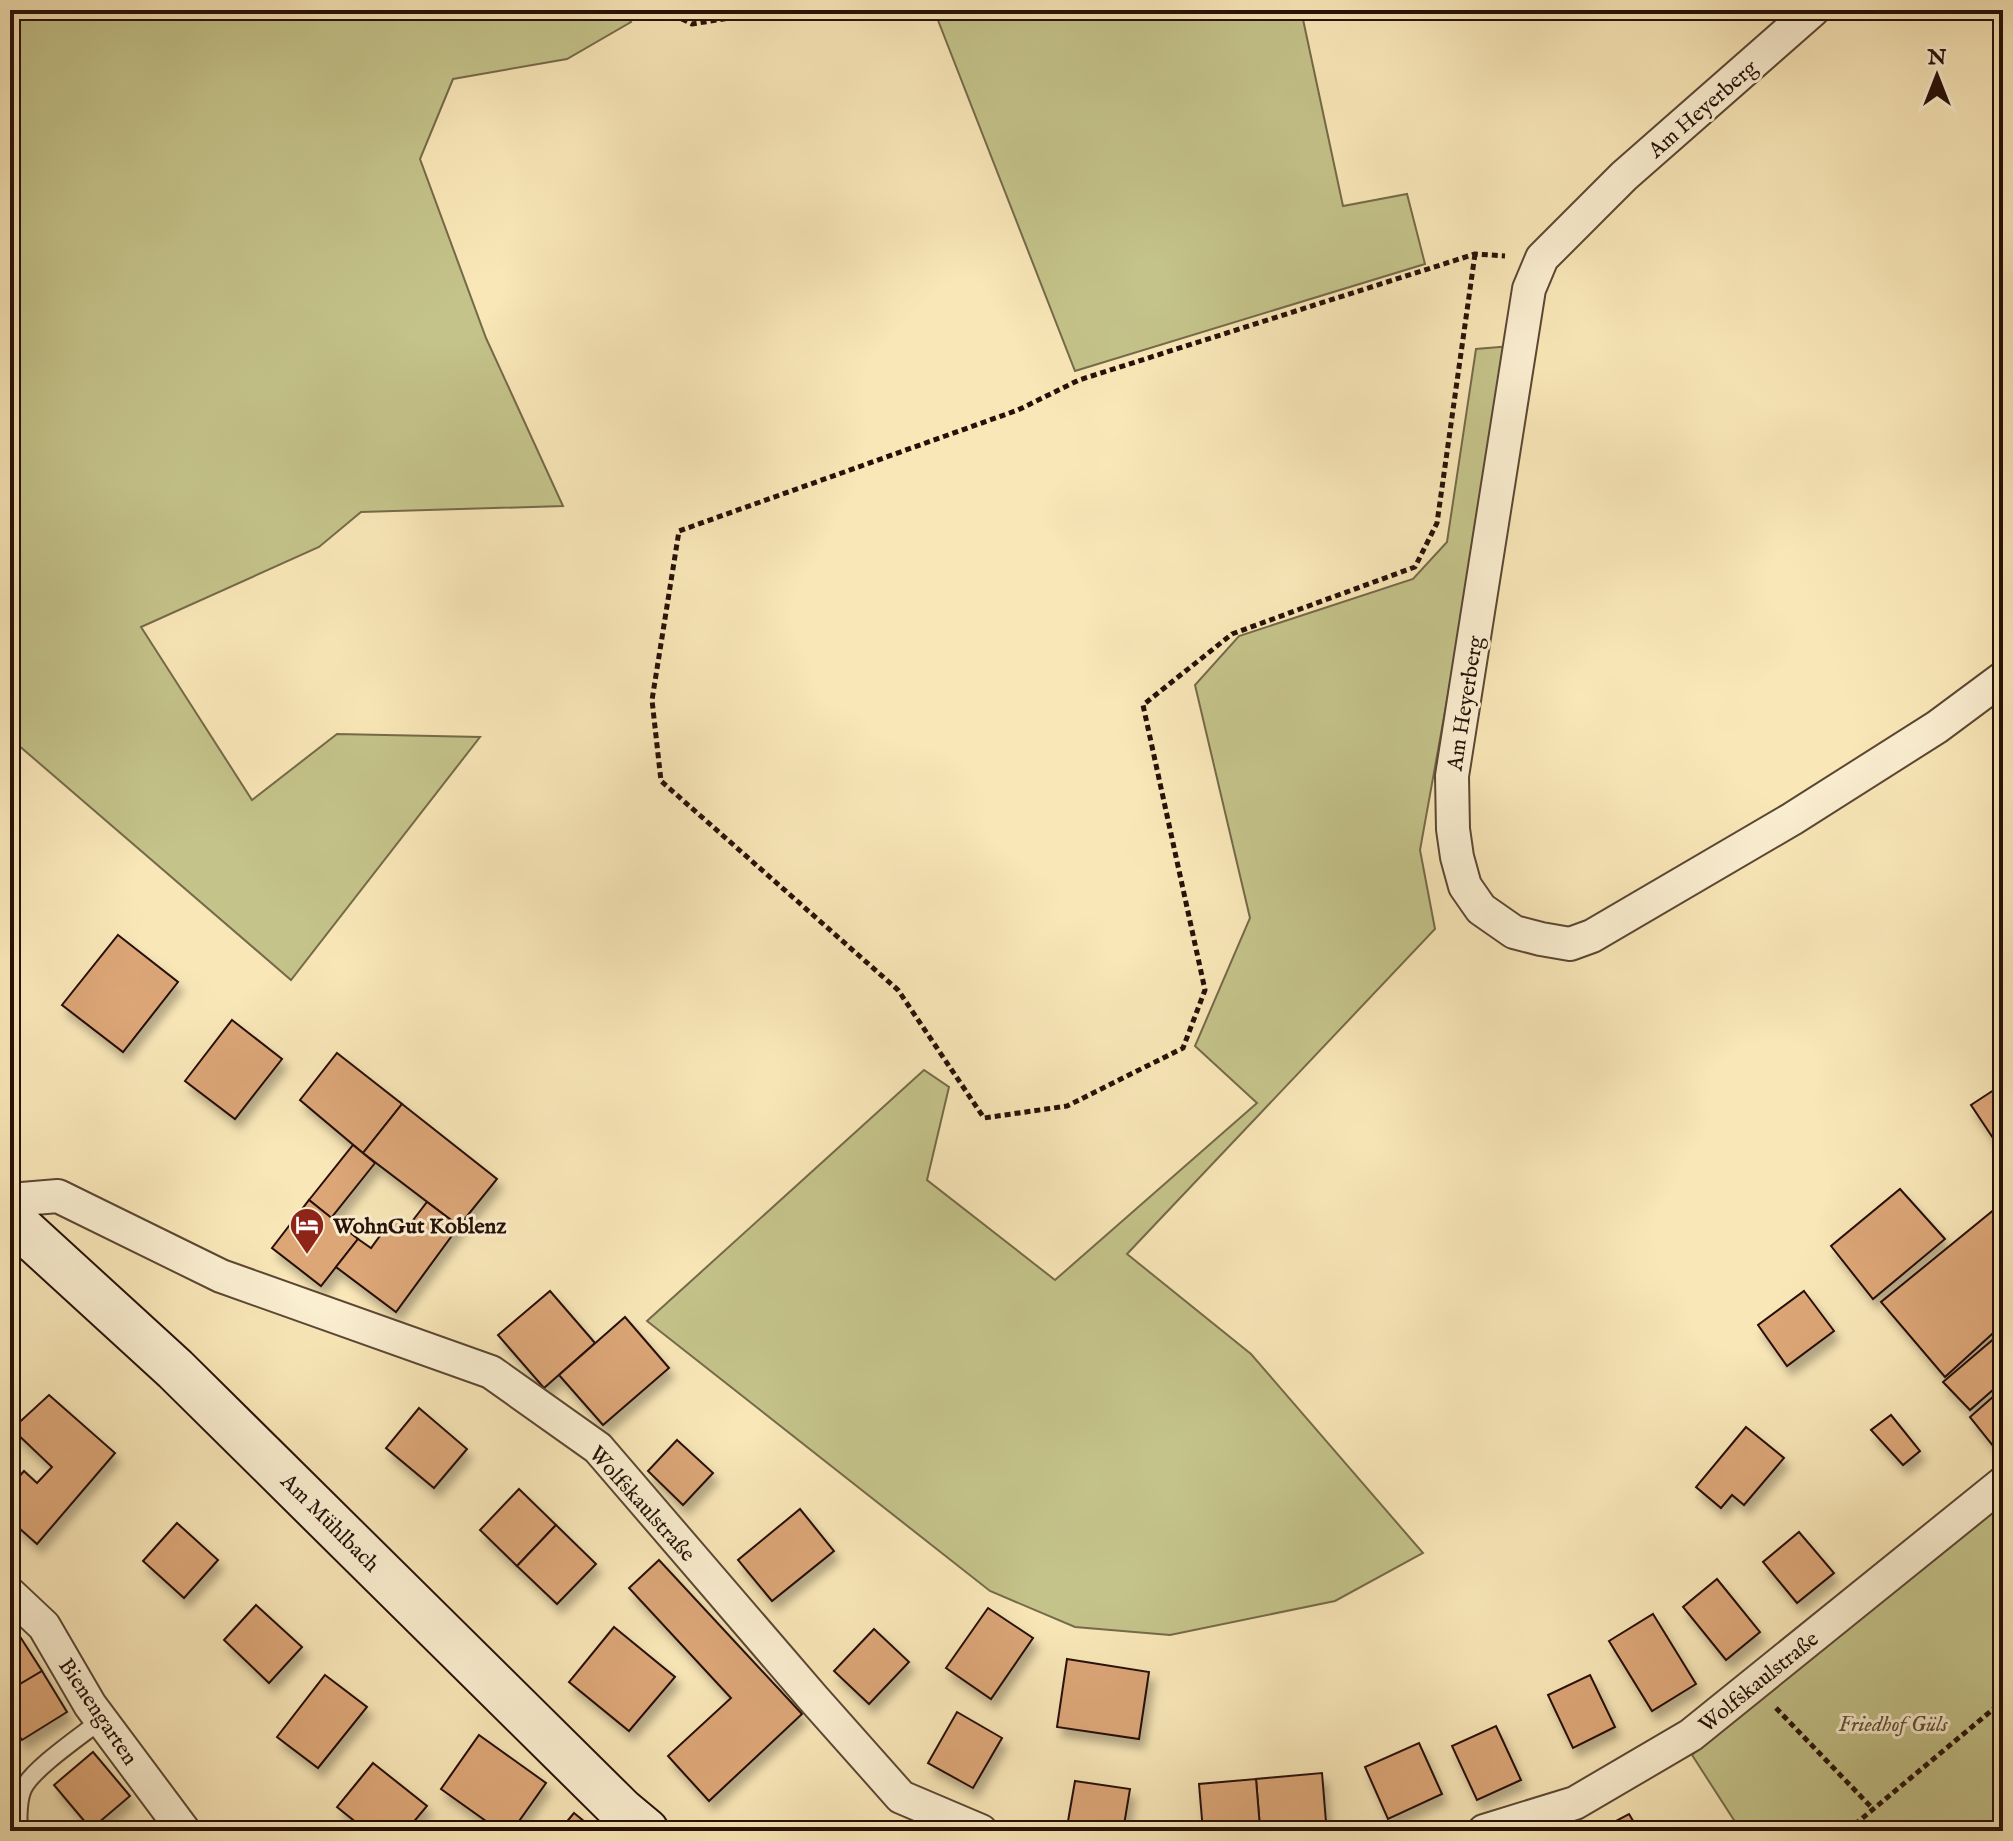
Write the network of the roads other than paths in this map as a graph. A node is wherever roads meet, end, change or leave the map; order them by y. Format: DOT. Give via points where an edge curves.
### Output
graph roads {
  1 [pos="1813,10"];
  2 [pos="2003,678"];
  3 [pos="10,1200"];
  4 [pos="10,1218"];
  5 [pos="2003,1483"];
  6 [pos="10,1594"];
  7 [pos="101,1720"];
  8 [pos="19,1831"];
  9 [pos="184,1831"];
  10 [pos="646,1831"];
  11 [pos="981,1831"];
  12 [pos="1484,1831"];
  1 -- 2 [label="street, Am Heyerberg" via="1624,176 1542,258 1529,289 1452,776 1453,829 1465,886 1481,909 1514,932 1570,944 1592,936 1805,811"];
  3 -- 11 [label="street, Wolfskaulstraße" via="58,1196 221,1276 491,1372 598,1448 901,1797"];
  4 -- 10 [label="street, Am Mühlbach" via="175,1369"];
  5 -- 12 [label="street, Wolfskaulstraße" via="1691,1735 1575,1803"];
  6 -- 7 [label="street, Bienengarten" via="44,1626"];
  7 -- 8 [label="lane" via="34,1773 22,1789"];
  7 -- 9 [label="street, Bienengarten"];
}
